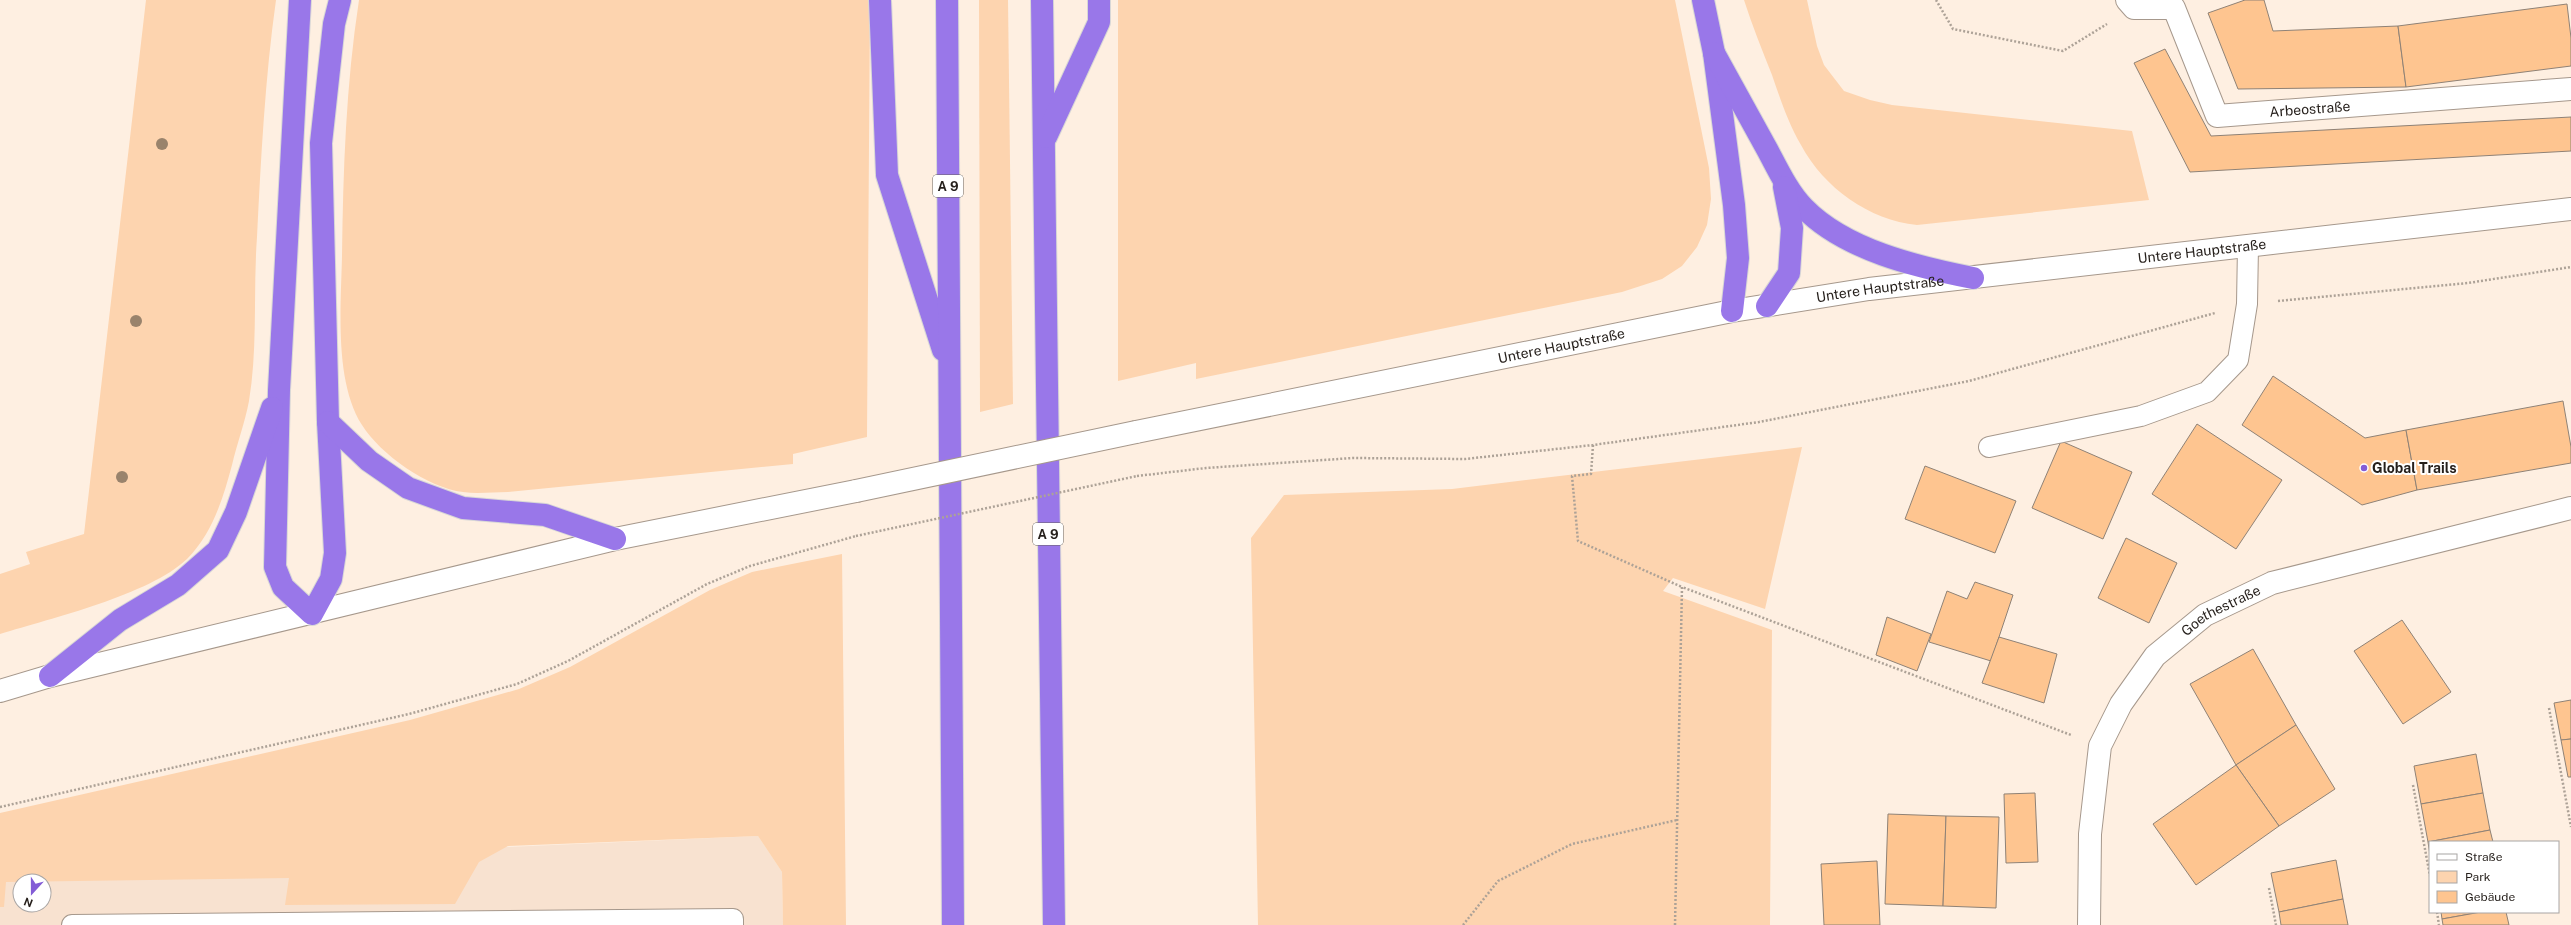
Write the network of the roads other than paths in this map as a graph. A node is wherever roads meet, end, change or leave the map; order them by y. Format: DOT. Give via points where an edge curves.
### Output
graph roads {
  1 [pos="300,0"];
  2 [pos="340,0"];
  3 [pos="880,0"];
  4 [pos="947,0"];
  5 [pos="1042,0"];
  6 [pos="1100,0"];
  7 [pos="1703,0"];
  8 [pos="2130,4"];
  9 [pos="1714,53"];
  10 [pos="2571,89"];
  11 [pos="1043,143"];
  12 [pos="1783,178"];
  13 [pos="2571,209"];
  14 [pos="2248,246"];
  15 [pos="1973,278"];
  16 [pos="1767,306"];
  17 [pos="1732,311"];
  18 [pos="950,371"];
  19 [pos="279,390"];
  20 [pos="328,422"];
  21 [pos="1989,447"];
  22 [pos="2571,508"];
  23 [pos="615,539"];
  24 [pos="312,614"];
  25 [pos="50,676"];
  26 [pos="0,691"];
  27 [pos="72,925"];
  28 [pos="733,925"];
  29 [pos="953,925"];
  30 [pos="1054,925"];
  31 [pos="2089,925"];
  1 -- 19 [label="highway"];
  2 -- 20 [label="highway" via="334,24 321,143"];
  3 -- 18 [label="highway" via="887,175"];
  4 -- 18 [label="highway, A 9"];
  5 -- 11 [label="highway, A 9"];
  6 -- 11 [label="highway" via="1099,22"];
  7 -- 9 [label="highway"];
  8 -- 10 [label="main road, Arbeostraße" via="2174,8 2217,116"];
  9 -- 12 [label="highway"];
  9 -- 17 [label="highway" via="1736,228 1738,258"];
  11 -- 30 [label="highway, A 9"];
  12 -- 15 [label="highway" via="1804,208 1834,231 1908,265"];
  12 -- 16 [label="highway" via="1792,228 1789,273"];
  13 -- 14 [label="main road, Untere Hauptstraße"];
  14 -- 15 [label="main road, Untere Hauptstraße"];
  14 -- 21 [label="lane" via="2247,304 2238,360 2207,392 2141,416"];
  15 -- 16 [label="main road, Untere Hauptstraße" via="1869,289"];
  16 -- 17 [label="main road, Untere Hauptstraße"];
  17 -- 23 [label="main road, Untere Hauptstraße, bridge" via="1197,419 856,492"];
  18 -- 29 [label="highway, A 9"];
  19 -- 24 [label="highway" via="275,567 283,587"];
  19 -- 25 [label="highway" via="236,512 218,550 178,585 120,620"];
  20 -- 23 [label="highway" via="369,461 408,488 463,508 545,515"];
  20 -- 24 [label="highway" via="335,553 331,579"];
  22 -- 31 [label="main road, Goethestraße" via="2272,583 2205,615 2155,656 2121,704 2100,746 2090,834"];
  23 -- 24 [label="main road, Untere Hauptstraße"];
  24 -- 25 [label="main road, Untere Hauptstraße"];
  25 -- 26 [label="main road, Untere Hauptstraße"];
  27 -- 28 [label="lane" via="733,919"];
}
